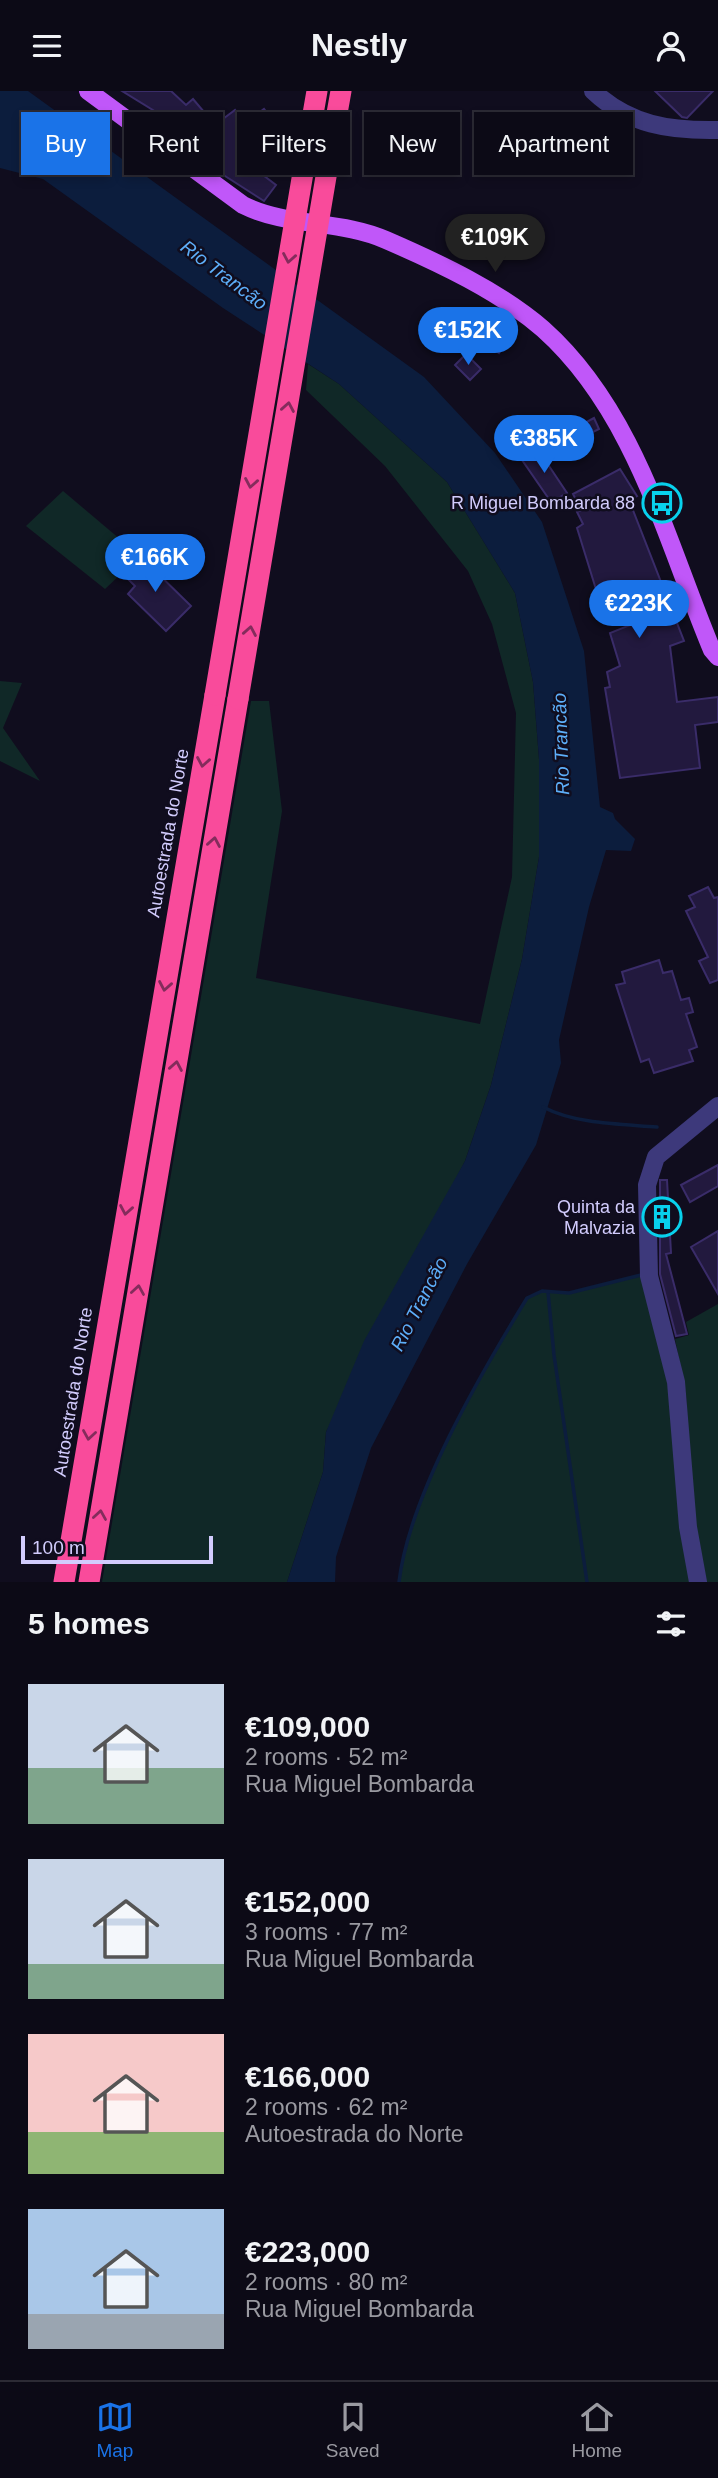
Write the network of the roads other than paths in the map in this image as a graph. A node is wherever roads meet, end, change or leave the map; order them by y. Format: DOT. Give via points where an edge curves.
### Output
graph roads {
  1 [pos="88,91"];
  2 [pos="317,91"];
  3 [pos="341,91"];
  4 [pos="593,91"];
  5 [pos="718,130"];
  6 [pos="718,657"];
  7 [pos="718,1107"];
  8 [pos="64,1582"];
  9 [pos="89,1582"];
  10 [pos="698,1582"];
  1 -- 6 [label="main road" via="243,205 385,239 484,290 540,327 578,366 619,427"];
  2 -- 8 [label="highway, Autoestrada do Norte, one-way, bridge"];
  9 -- 3 [label="highway, one-way, bridge"];
  4 -- 5 [label="street" via="628,117 654,126"];
  7 -- 10 [label="street" via="656,1157 647,1185 649,1276 676,1382 688,1527"];
}
